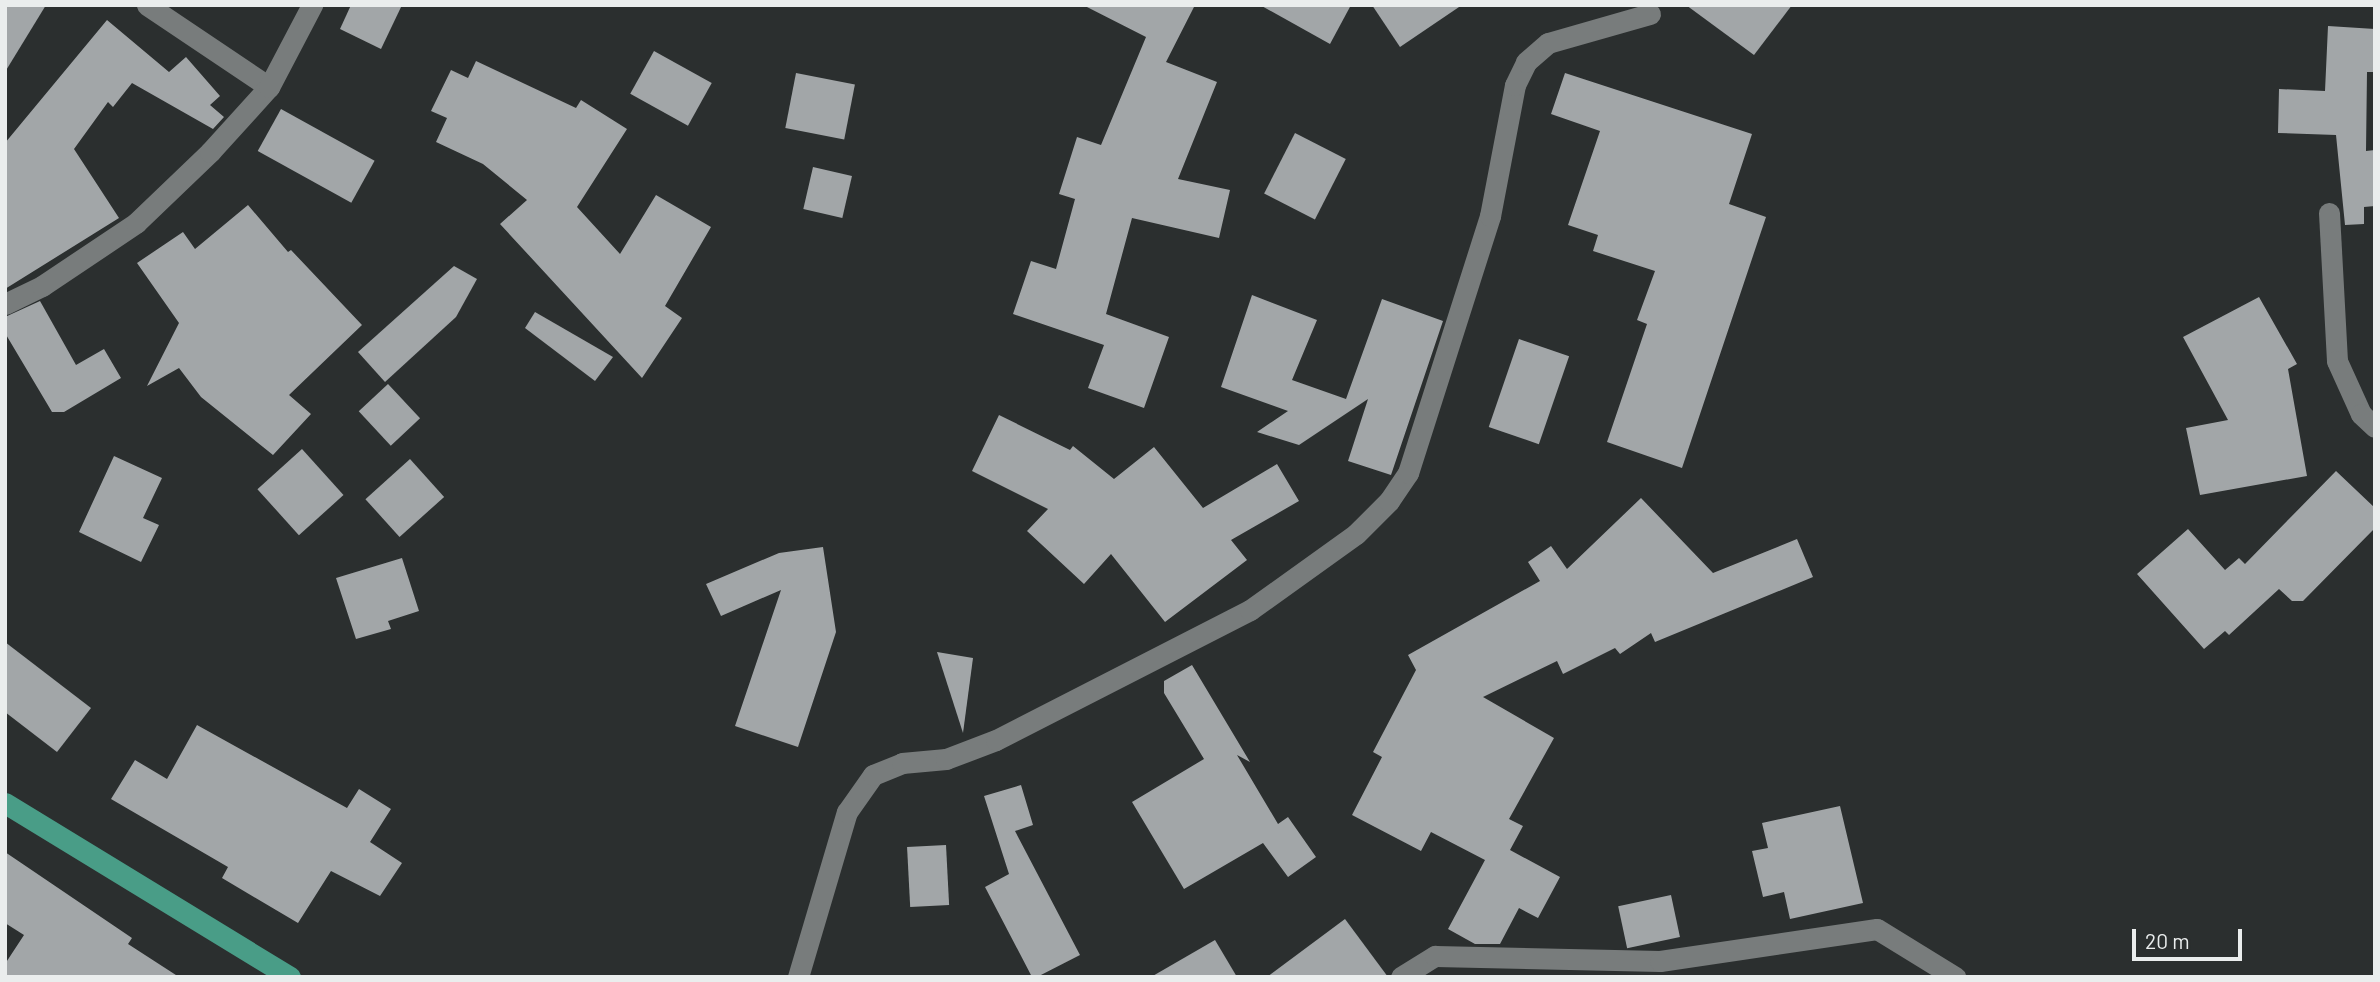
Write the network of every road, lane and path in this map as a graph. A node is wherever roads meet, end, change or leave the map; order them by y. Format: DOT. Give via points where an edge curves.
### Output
graph roads {
  1 [pos="147,5"];
  2 [pos="312,5"];
  3 [pos="1650,14"];
  4 [pos="269,87"];
  5 [pos="2329,213"];
  6 [pos="5,304"];
  7 [pos="2375,427"];
  8 [pos="5,803"];
  9 [pos="290,977"];
  10 [pos="798,977"];
  11 [pos="1401,977"];
  12 [pos="1955,977"];
  1 -- 4 [label="street"];
  2 -- 4 [label="street"];
  3 -- 10 [label="street" via="1548,43 1526,62 1515,85 1490,216 1408,473 1389,501 1356,534 1250,610 996,740 946,759 902,763 873,775 847,812"];
  4 -- 6 [label="street" via="136,223 42,286"];
  5 -- 7 [label="street" via="2337,361 2361,414"];
  8 -- 9 [label="main road"];
  11 -- 12 [label="street" via="1435,956 1660,961 1877,929"];
}
